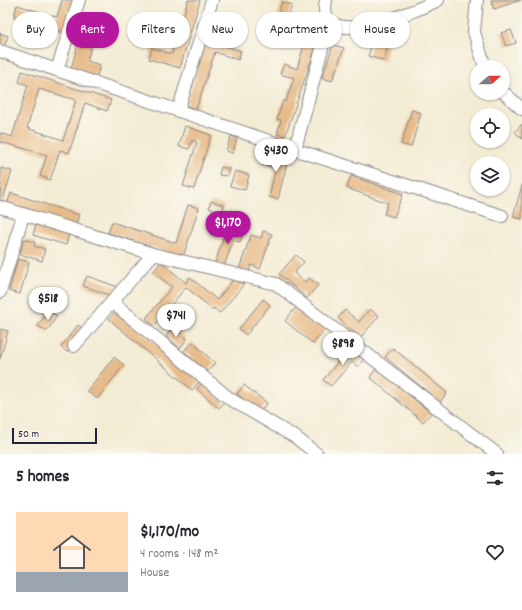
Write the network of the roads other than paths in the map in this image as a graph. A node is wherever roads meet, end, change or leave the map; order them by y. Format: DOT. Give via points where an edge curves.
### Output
graph roads {
  1 [pos="79,0"];
  2 [pos="212,0"];
  3 [pos="326,0"];
  4 [pos="438,0"];
  5 [pos="477,0"];
  6 [pos="322,48"];
  7 [pos="0,51"];
  8 [pos="483,60"];
  9 [pos="57,70"];
  10 [pos="510,98"];
  11 [pos="522,109"];
  12 [pos="178,110"];
  13 [pos="295,149"];
  14 [pos="0,207"];
  15 [pos="23,215"];
  16 [pos="502,216"];
  17 [pos="153,254"];
  18 [pos="0,292"];
  19 [pos="112,302"];
  20 [pos="74,346"];
  21 [pos="317,454"];
  22 [pos="496,454"];
  1 -- 9 [label="street"];
  2 -- 12 [label="street"];
  3 -- 4 [label="street" via="327,18 334,26 348,28 403,15"];
  5 -- 8 [label="street" via="474,32"];
  6 -- 13 [label="street"];
  7 -- 9 [label="street"];
  9 -- 12 [label="street"];
  10 -- 11 [label="street"];
  12 -- 13 [label="street"];
  13 -- 16 [label="street"];
  14 -- 15 [label="street"];
  15 -- 17 [label="street"];
  15 -- 18 [label="street"];
  17 -- 19 [label="street"];
  17 -- 22 [label="street" via="276,284"];
  19 -- 20 [label="street"];
  19 -- 21 [label="street" via="230,399 295,437"];
}
